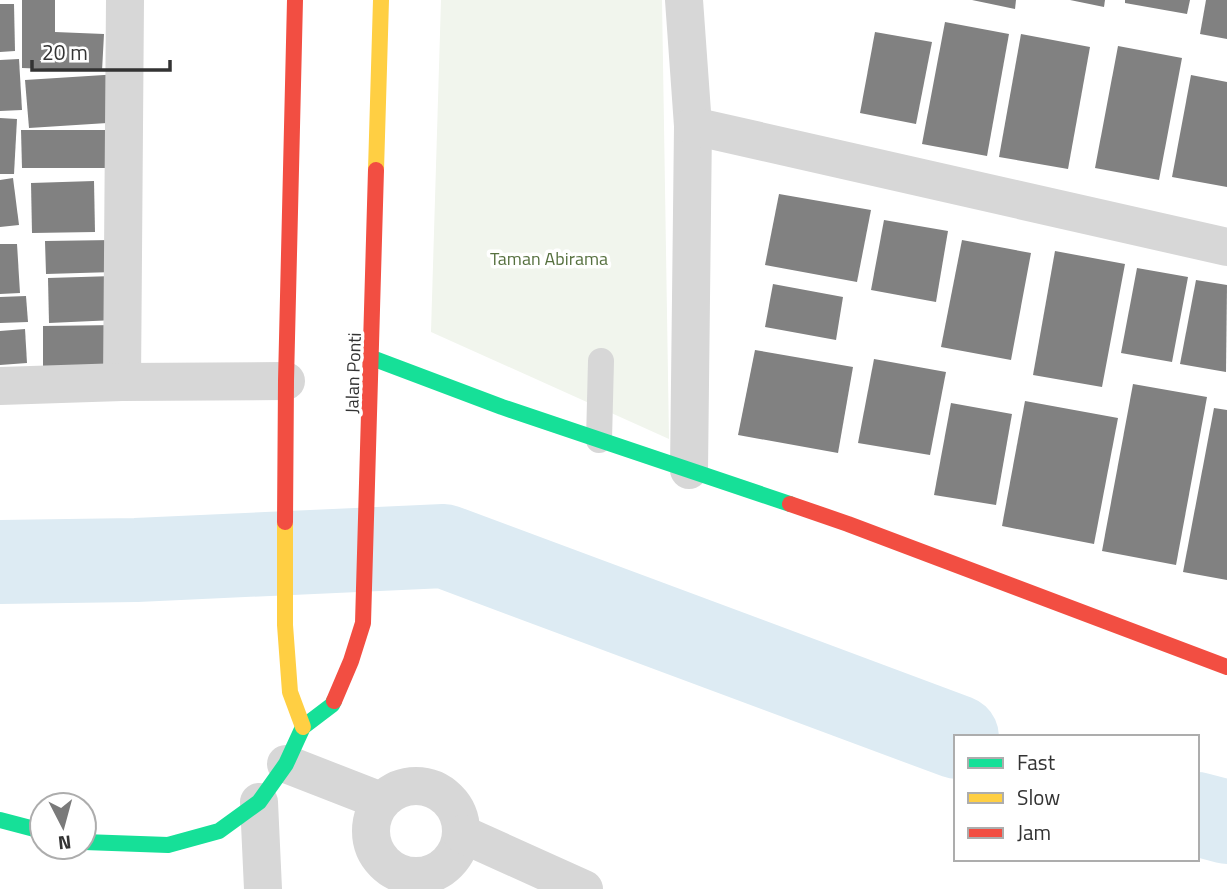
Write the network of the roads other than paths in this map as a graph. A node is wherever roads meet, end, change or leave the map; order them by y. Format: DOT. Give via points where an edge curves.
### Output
graph roads {
  1 [pos="125,0"];
  2 [pos="295,0"];
  3 [pos="381,0"];
  4 [pos="684,0"];
  5 [pos="693,126"];
  6 [pos="1227,247"];
  7 [pos="372,358"];
  8 [pos="601,362"];
  9 [pos="286,381"];
  10 [pos="122,382"];
  11 [pos="0,386"];
  12 [pos="598,440"];
  13 [pos="689,470"];
  14 [pos="1227,667"];
  15 [pos="303,727"];
  16 [pos="285,764"];
  17 [pos="381,801"];
  18 [pos="259,802"];
  19 [pos="1,820"];
  20 [pos="28,827"];
  21 [pos="462,834"];
  22 [pos="98,844"];
  23 [pos="263,889"];
  24 [pos="584,889"];
  1 -- 10 [label="street"];
  2 -- 9 [label="main road"];
  3 -- 7 [label="main road, Jalan Ponti"];
  4 -- 5 [label="street"];
  5 -- 6 [label="street"];
  5 -- 13 [label="street"];
  7 -- 12 [label="main road"];
  7 -- 15 [label="main road, Jalan Ponti" via="363,623 332,705"];
  8 -- 12 [label="lane"];
  9 -- 10 [label="street"];
  9 -- 15 [label="main road" via="285,625 290,692"];
  10 -- 11 [label="street"];
  12 -- 13 [label="main road"];
  13 -- 14 [label="main road" via="848,524"];
  15 -- 16 [label="main road, Jalan Ponti"];
  16 -- 17 [label="street"];
  16 -- 18 [label="main road, Jalan Ponti"];
  17 -- 21 [label="street" via="397,789 416,785 436,790 451,802"];
  17 -- 21 [label="street" via="372,818 371,838 379,856 393,869 411,875 439,869 454,854"];
  18 -- 22 [label="main road, Jalan Ponti" via="219,831 167,845"];
  18 -- 23 [label="street"];
  19 -- 20 [label="main road"];
  21 -- 24 [label="street"];
}
